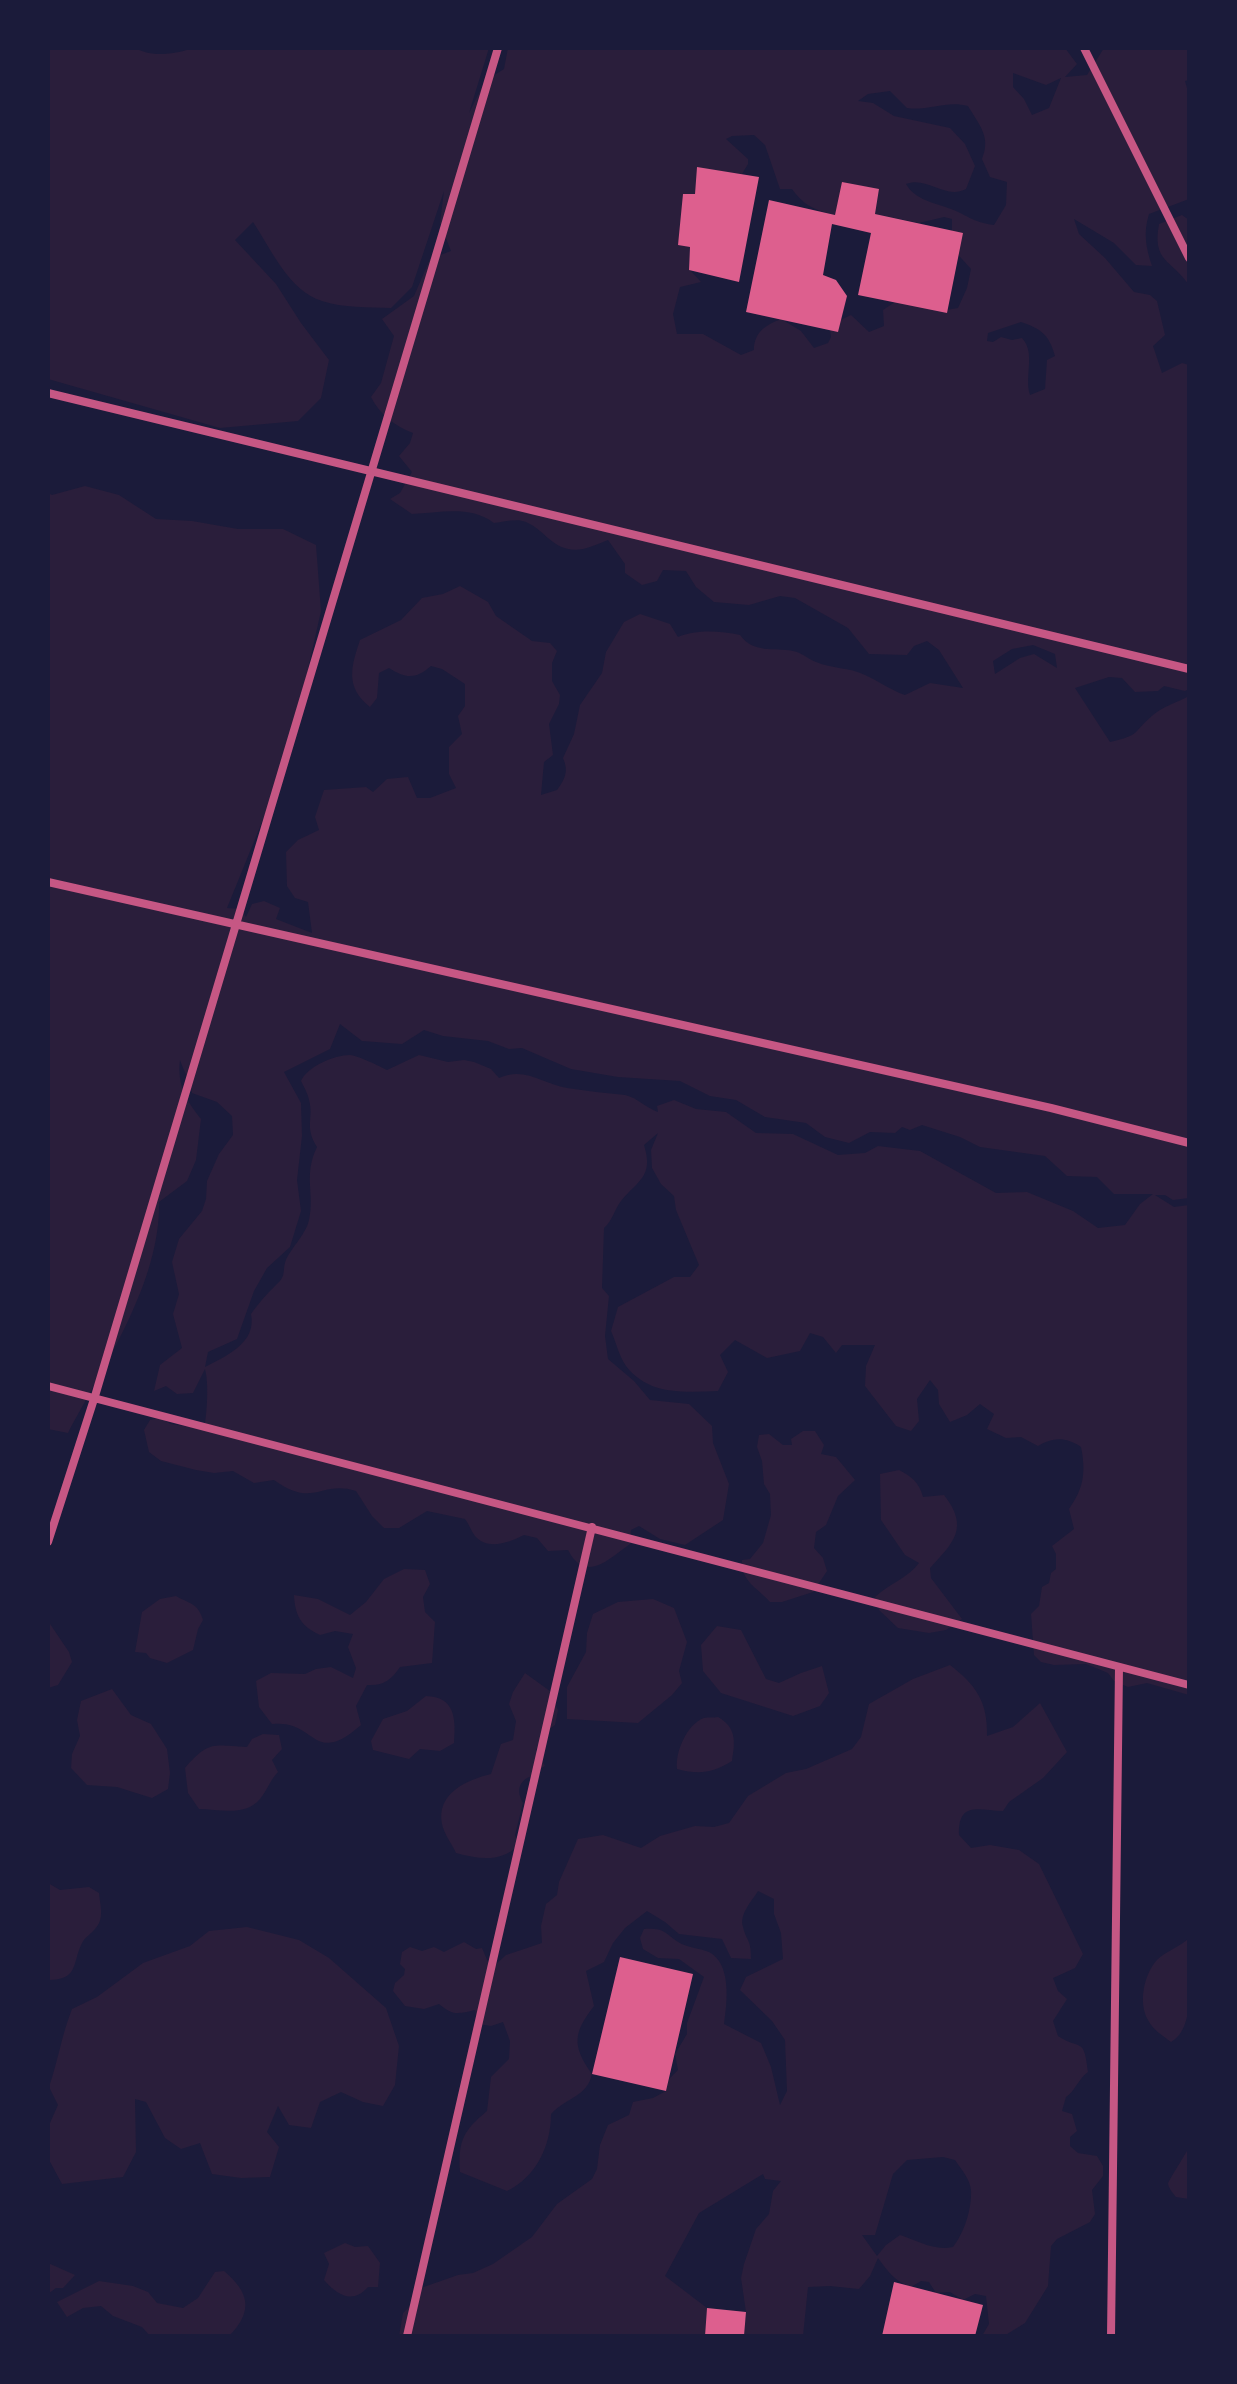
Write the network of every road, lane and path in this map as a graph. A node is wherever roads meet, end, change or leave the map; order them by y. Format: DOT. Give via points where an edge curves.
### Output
graph roads {
  1 [pos="498,48"];
  2 [pos="1084,48"];
  3 [pos="1189,258"];
  4 [pos="48,393"];
  5 [pos="372,472"];
  6 [pos="1189,669"];
  7 [pos="48,882"];
  8 [pos="236,925"];
  9 [pos="1189,1143"];
  10 [pos="48,1386"];
  11 [pos="95,1396"];
  12 [pos="592,1527"];
  13 [pos="48,1542"];
  14 [pos="1119,1667"];
  15 [pos="1189,1685"];
  16 [pos="407,2336"];
  17 [pos="1111,2336"];
  1 -- 5 [label="street"];
  2 -- 3 [label="street"];
  4 -- 5 [label="street"];
  5 -- 6 [label="street"];
  5 -- 8 [label="street"];
  7 -- 8 [label="street"];
  8 -- 9 [label="street"];
  8 -- 11 [label="street"];
  10 -- 11 [label="street"];
  11 -- 12 [label="street"];
  11 -- 13 [label="street"];
  12 -- 14 [label="street"];
  12 -- 16 [label="street"];
  14 -- 15 [label="street"];
  14 -- 17 [label="street"];
}
